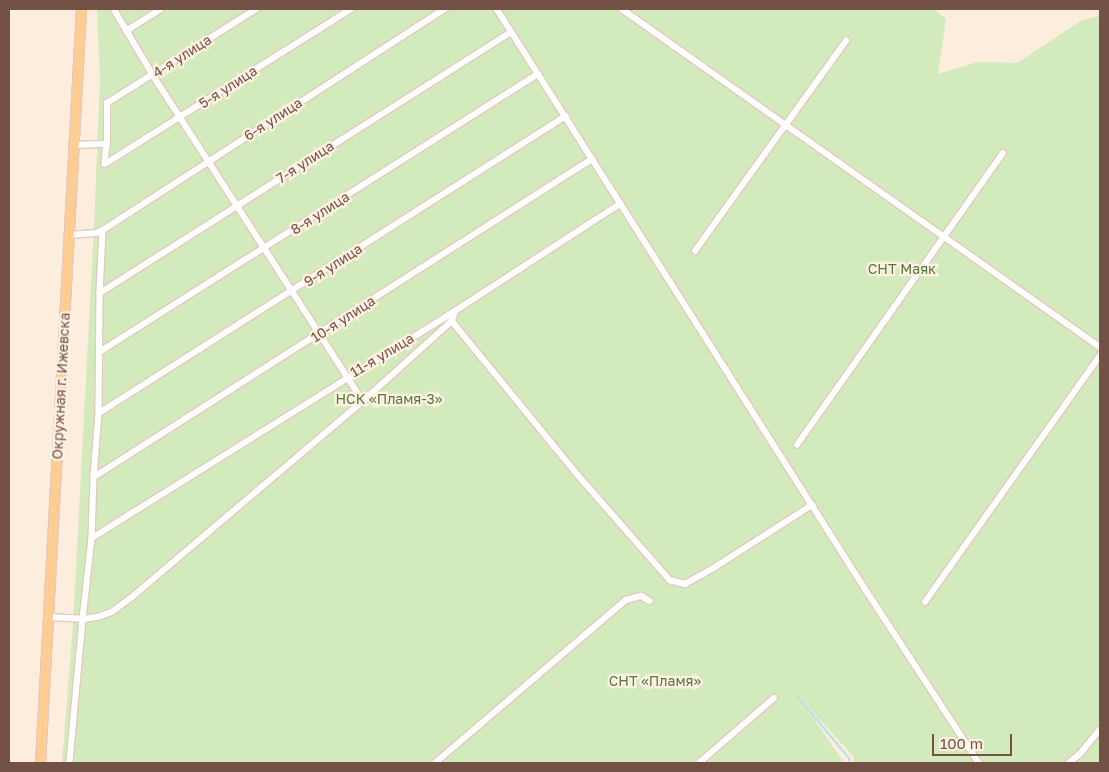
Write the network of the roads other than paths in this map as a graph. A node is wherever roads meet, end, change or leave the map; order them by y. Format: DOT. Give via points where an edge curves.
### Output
graph roads {
  1 [pos="81,9"];
  2 [pos="114,9"];
  3 [pos="161,9"];
  4 [pos="256,9"];
  5 [pos="351,9"];
  6 [pos="444,9"];
  7 [pos="496,9"];
  8 [pos="622,9"];
  9 [pos="126,31"];
  10 [pos="510,33"];
  11 [pos="846,41"];
  12 [pos="538,74"];
  13 [pos="153,75"];
  14 [pos="566,116"];
  15 [pos="181,118"];
  16 [pos="784,124"];
  17 [pos="107,144"];
  18 [pos="74,145"];
  19 [pos="1003,153"];
  20 [pos="592,159"];
  21 [pos="210,160"];
  22 [pos="620,204"];
  23 [pos="238,205"];
  24 [pos="103,230"];
  25 [pos="69,235"];
  26 [pos="944,238"];
  27 [pos="265,248"];
  28 [pos="695,251"];
  29 [pos="293,291"];
  30 [pos="100,293"];
  31 [pos="455,311"];
  32 [pos="452,321"];
  33 [pos="320,334"];
  34 [pos="1100,347"];
  35 [pos="101,350"];
  36 [pos="1100,356"];
  37 [pos="348,376"];
  38 [pos="364,400"];
  39 [pos="100,413"];
  40 [pos="797,445"];
  41 [pos="94,477"];
  42 [pos="812,505"];
  43 [pos="92,538"];
  44 [pos="650,601"];
  45 [pos="925,602"];
  46 [pos="48,617"];
  47 [pos="83,619"];
  48 [pos="774,698"];
  49 [pos="1100,730"];
  50 [pos="1070,762"];
  51 [pos="40,763"];
  52 [pos="70,763"];
  53 [pos="435,763"];
  54 [pos="699,763"];
  55 [pos="979,763"];
  1 -- 18 [label="main road, Окружная г. Ижевска"];
  2 -- 9 [label="street"];
  3 -- 9 [label="street"];
  4 -- 13 [label="street, 4-я улица"];
  5 -- 15 [label="street, 5-я улица"];
  6 -- 21 [label="street, 6-я улица"];
  7 -- 10 [label="street"];
  8 -- 16 [label="street"];
  9 -- 13 [label="street"];
  10 -- 12 [label="street"];
  10 -- 23 [label="street, 7-я улица"];
  11 -- 16 [label="street"];
  12 -- 14 [label="street"];
  12 -- 27 [label="street, 8-я улица"];
  13 -- 15 [label="street"];
  13 -- 17 [label="street, 4-я улица" via="107,103"];
  14 -- 20 [label="street"];
  14 -- 29 [label="street, 9-я улица"];
  15 -- 17 [label="street, 5-я улица" via="105,164"];
  15 -- 21 [label="street"];
  16 -- 26 [label="street"];
  16 -- 28 [label="street"];
  17 -- 18 [label="street"];
  18 -- 25 [label="main road, Окружная г. Ижевска"];
  19 -- 26 [label="street"];
  20 -- 22 [label="street"];
  20 -- 33 [label="street, 10-я улица"];
  21 -- 23 [label="street"];
  21 -- 24 [label="street, 6-я улица"];
  22 -- 31 [label="street, 11-я улица"];
  22 -- 42 [label="street"];
  23 -- 27 [label="street"];
  23 -- 30 [label="street, 7-я улица"];
  24 -- 25 [label="street"];
  24 -- 30 [label="street"];
  25 -- 46 [label="main road, Окружная г. Ижевска"];
  26 -- 34 [label="street"];
  26 -- 40 [label="street"];
  27 -- 29 [label="street"];
  27 -- 35 [label="street, 8-я улица"];
  29 -- 33 [label="street"];
  29 -- 39 [label="street, 9-я улица"];
  30 -- 35 [label="street"];
  31 -- 32 [label="street"];
  31 -- 37 [label="street, 11-я улица"];
  32 -- 38 [label="street"];
  32 -- 42 [label="street" via="578,475 670,580 685,584"];
  33 -- 37 [label="street"];
  33 -- 41 [label="street, 10-я улица"];
  35 -- 39 [label="street"];
  36 -- 45 [label="street"];
  37 -- 38 [label="street"];
  37 -- 43 [label="street, 11-я улица"];
  38 -- 47 [label="street" via="132,597 112,612"];
  39 -- 41 [label="street"];
  41 -- 43 [label="street"];
  42 -- 55 [label="street"];
  43 -- 47 [label="street"];
  44 -- 53 [label="street" via="641,596 626,600"];
  46 -- 47 [label="street"];
  46 -- 51 [label="main road, Окружная г. Ижевска"];
  47 -- 52 [label="street"];
  48 -- 54 [label="street"];
  49 -- 50 [label="street"];
}
